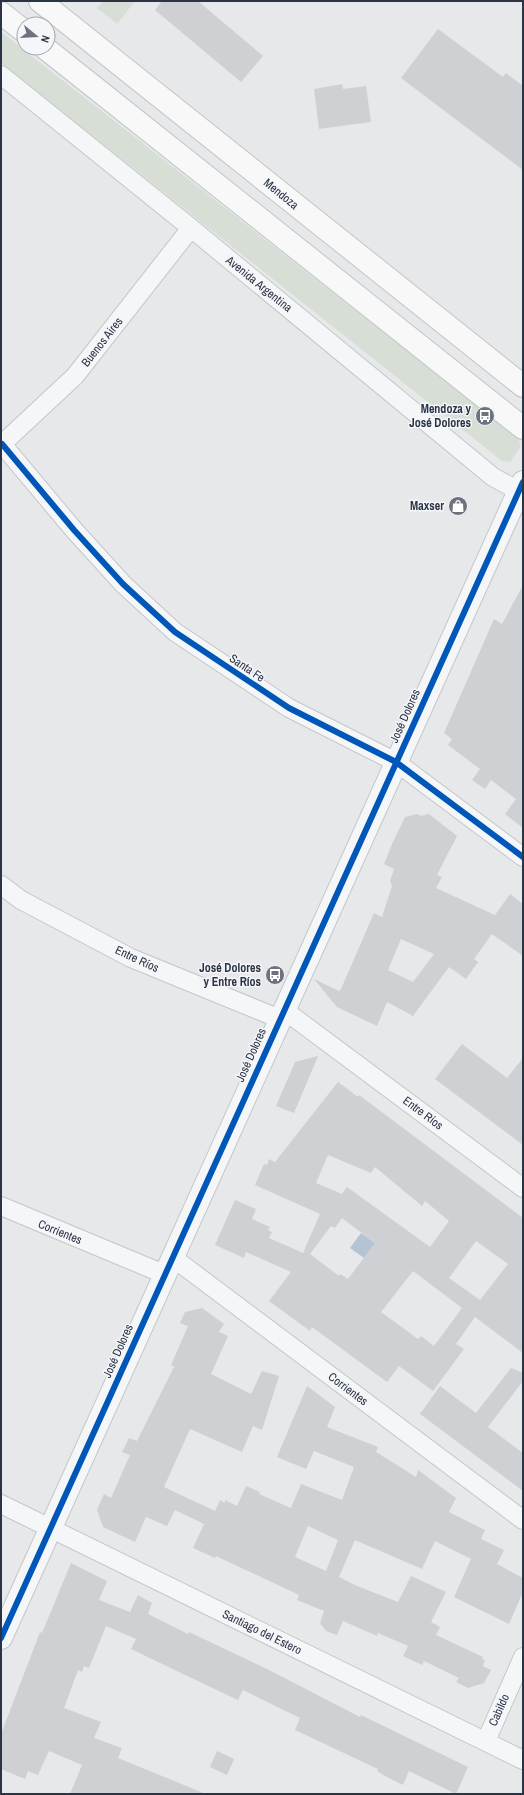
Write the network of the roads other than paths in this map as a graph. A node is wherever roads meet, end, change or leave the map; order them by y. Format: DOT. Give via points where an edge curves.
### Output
graph roads {
  1 [pos="40,1"];
  2 [pos="1,13"];
  3 [pos="16,25"];
  4 [pos="55,56"];
  5 [pos="1,75"];
  6 [pos="191,228"];
  7 [pos="523,386"];
  8 [pos="523,428"];
  9 [pos="2,445"];
  10 [pos="521,486"];
  11 [pos="396,762"];
  12 [pos="523,857"];
  13 [pos="1,885"];
  14 [pos="282,1014"];
  15 [pos="523,1188"];
  16 [pos="1,1206"];
  17 [pos="168,1266"];
  18 [pos="1,1504"];
  19 [pos="523,1520"];
  20 [pos="50,1528"];
  21 [pos="1,1638"];
  22 [pos="523,1657"];
  23 [pos="486,1741"];
  24 [pos="523,1760"];
  1 -- 7 [label="main road, Mendoza"];
  2 -- 3 [label="main road"];
  4 -- 8 [label="main road"];
  5 -- 6 [label="street, Avenida Argentina"];
  6 -- 9 [label="street, Buenos Aires" via="75,376"];
  6 -- 10 [label="street, Avenida Argentina" via="493,477"];
  9 -- 11 [label="street, Santa Fe" via="113,573 175,632 289,708"];
  10 -- 11 [label="street, José Dolores"];
  11 -- 12 [label="street, Santa Fe"];
  11 -- 14 [label="street, José Dolores"];
  13 -- 14 [label="street, Entre Ríos" via="21,900 131,958"];
  14 -- 15 [label="street, Entre Ríos"];
  14 -- 17 [label="street, José Dolores"];
  16 -- 17 [label="street, Corrientes"];
  17 -- 19 [label="street, Corrientes"];
  17 -- 20 [label="street, José Dolores"];
  18 -- 20 [label="street, Santiago del Estero"];
  20 -- 21 [label="street, José Dolores"];
  20 -- 23 [label="street, Santiago del Estero"];
  22 -- 23 [label="street, Cabildo"];
  23 -- 24 [label="street, Santiago del Estero"];
}
